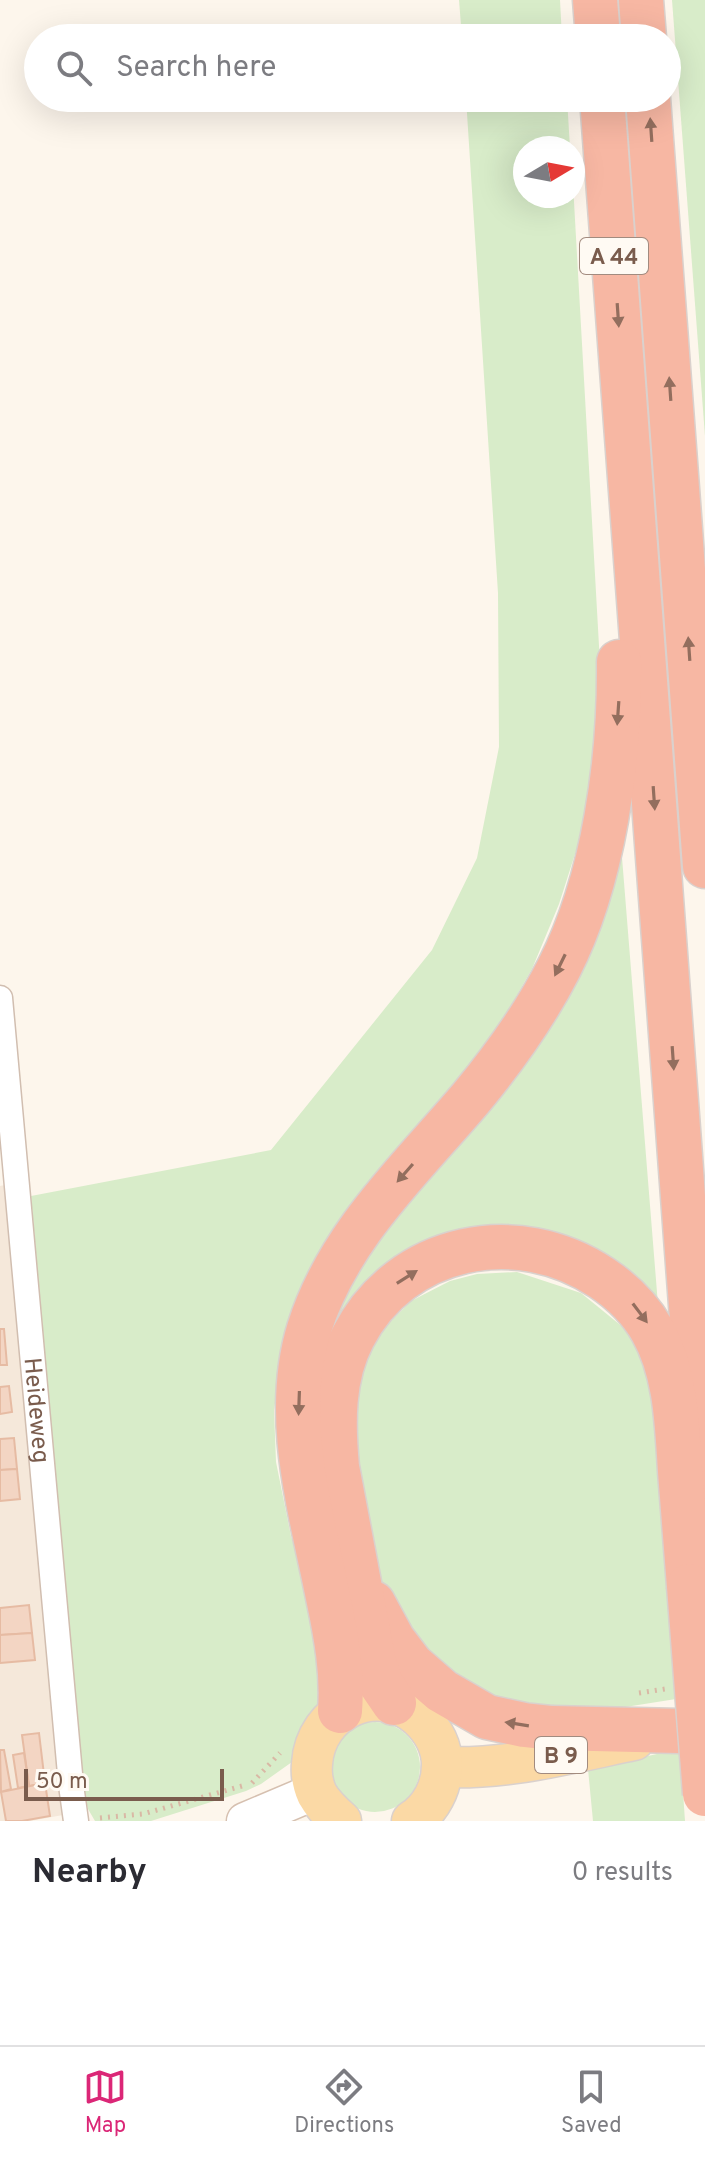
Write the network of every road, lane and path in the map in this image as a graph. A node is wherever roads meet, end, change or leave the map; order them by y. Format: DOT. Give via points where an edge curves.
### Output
graph roads {
  1 [pos="595,0"];
  2 [pos="641,0"];
  3 [pos="597,24"];
  4 [pos="643,24"];
  5 [pos="603,112"];
  6 [pos="649,112"];
  7 [pos="626,413"];
  8 [pos="705,866"];
  9 [pos="0,998"];
  10 [pos="705,1495"];
  11 [pos="345,1517"];
  12 [pos="394,1703"];
  13 [pos="340,1711"];
  14 [pos="692,1728"];
  15 [pos="442,1767"];
  16 [pos="316,1791"];
  17 [pos="705,1794"];
  18 [pos="76,1821"];
  19 [pos="245,1821"];
  20 [pos="341,1821"];
  21 [pos="412,1821"];
  1 -- 3 [label="highway"];
  2 -- 4 [label="highway"];
  5 -- 7 [label="highway, A 44, one-way"];
  8 -- 6 [label="highway, A 44, one-way"];
  7 -- 10 [label="highway, A 44, one-way"];
  7 -- 13 [label="highway, one-way" via="610,484 617,720 608,805 582,912 560,966 515,1042 381,1201 342,1257 304,1347 298,1407 301,1455 337,1642"];
  9 -- 18 [label="street, Heideweg"];
  11 -- 12 [label="highway" via="374,1662"];
  14 -- 11 [label="highway, one-way" via="524,1725 487,1717 458,1702 426,1679 393,1640 362,1574"];
  11 -- 17 [label="highway, one-way, bridge" via="335,1451 340,1374 367,1314 395,1284 444,1257 486,1248 562,1256 618,1290 645,1319 669,1378"];
  12 -- 13 [label="main road" via="377,1700"];
  12 -- 15 [label="main road" via="412,1711 434,1732"];
  13 -- 16 [label="main road" via="319,1735 313,1753"];
  14 -- 15 [label="main road, B 9" via="509,1765"];
  15 -- 21 [label="main road" via="433,1801"];
  16 -- 19 [label="main road"];
  16 -- 20 [label="main road"];
}
